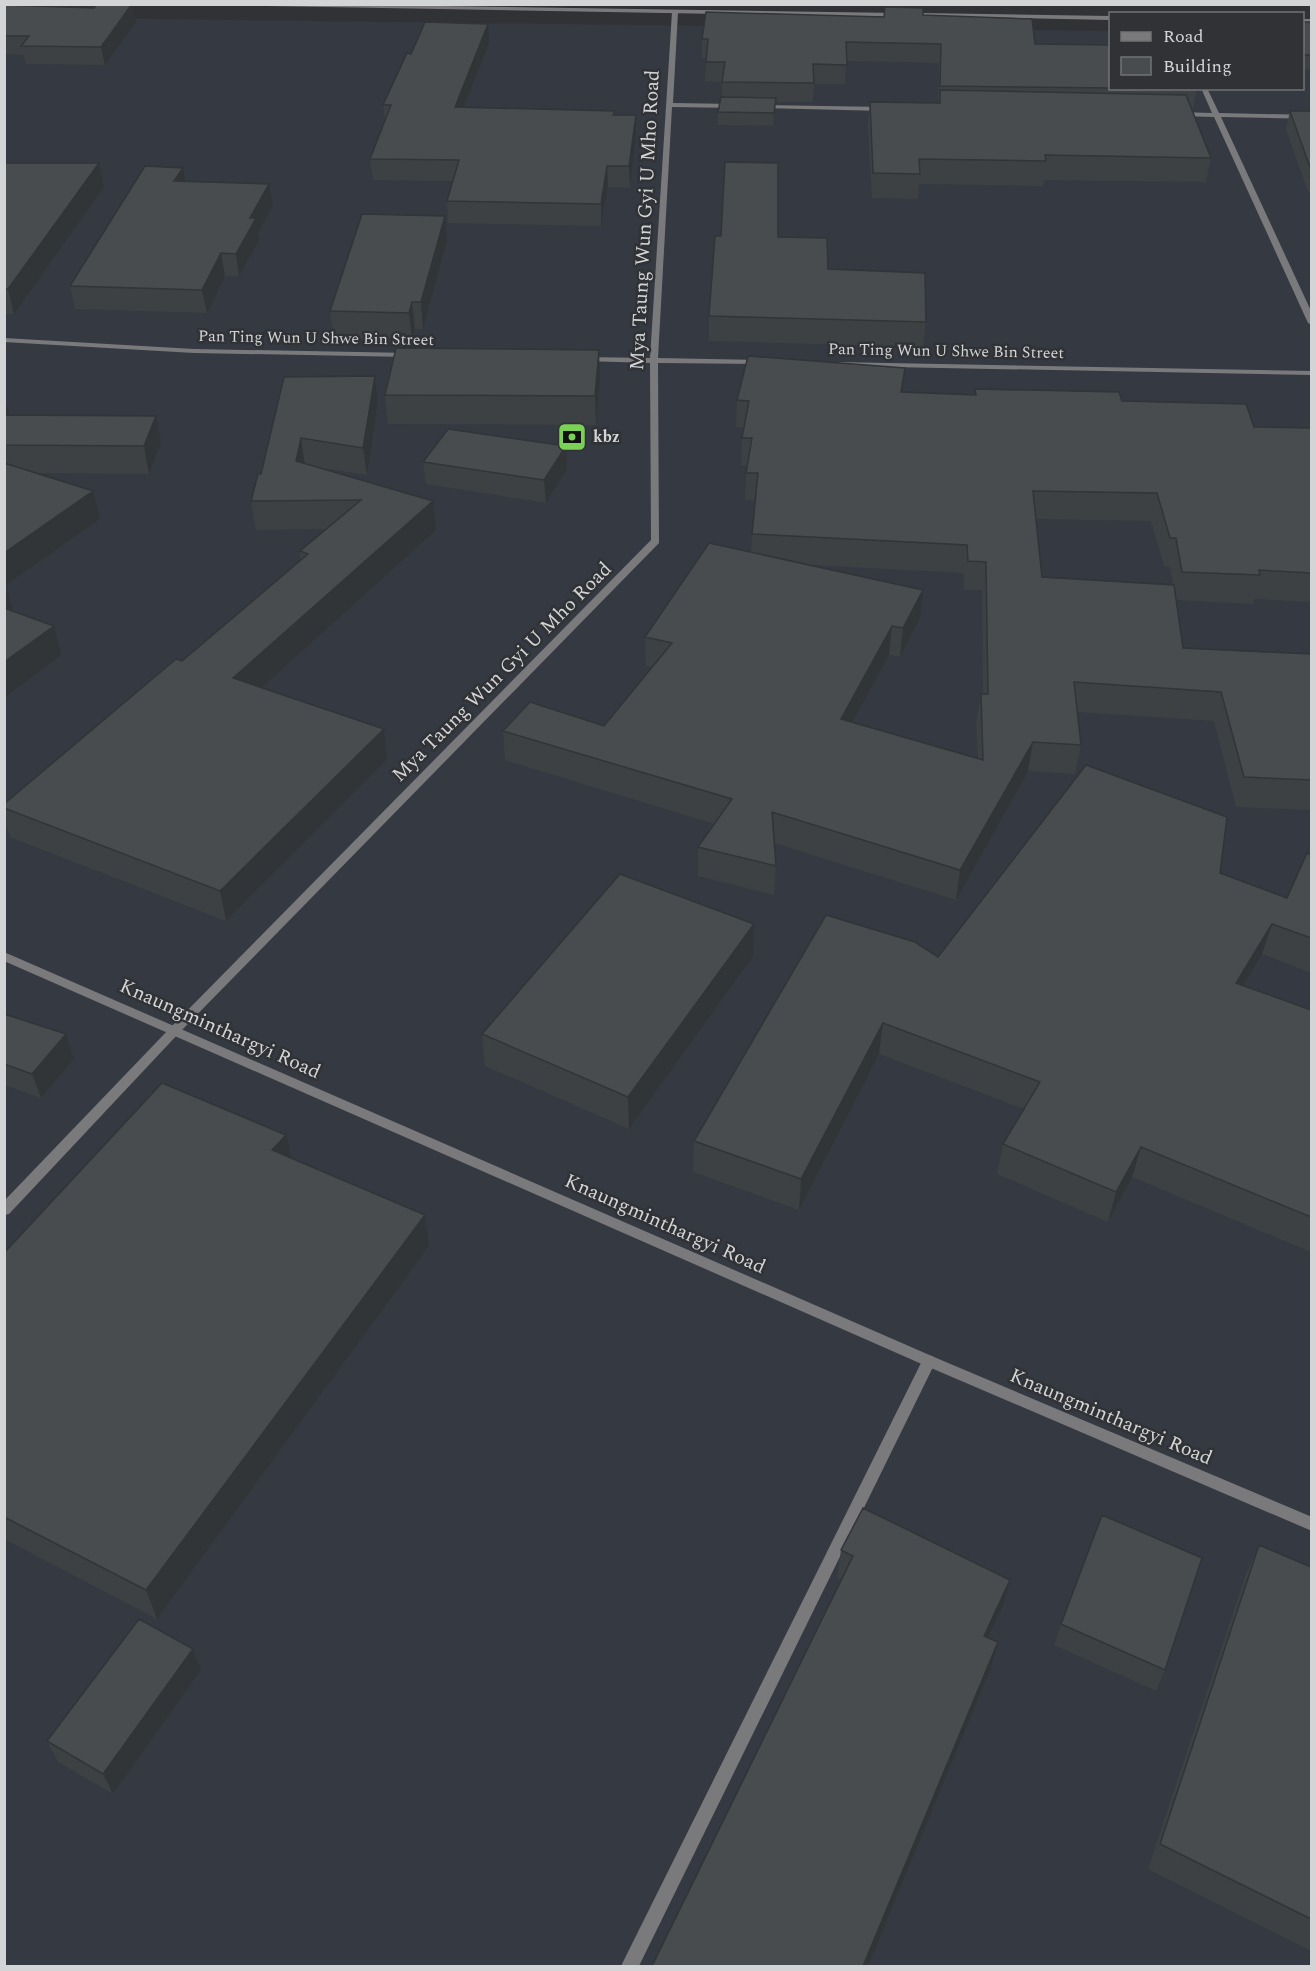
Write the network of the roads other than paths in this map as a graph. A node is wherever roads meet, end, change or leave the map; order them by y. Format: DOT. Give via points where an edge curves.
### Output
graph roads {
  1 [pos="154,4"];
  2 [pos="675,12"];
  3 [pos="1109,18"];
  4 [pos="1205,90"];
  5 [pos="669,105"];
  6 [pos="741,106"];
  7 [pos="753,106"];
  8 [pos="895,109"];
  9 [pos="1169,114"];
  10 [pos="1216,115"];
  11 [pos="1311,117"];
  12 [pos="1311,323"];
  13 [pos="4,340"];
  14 [pos="418,356"];
  15 [pos="572,359"];
  16 [pos="654,360"];
  17 [pos="773,363"];
  18 [pos="832,364"];
  19 [pos="1311,373"];
  20 [pos="4,956"];
  21 [pos="175,1030"];
  22 [pos="4,1210"];
  23 [pos="929,1361"];
  24 [pos="1311,1524"];
  25 [pos="630,1966"];
  1 -- 2 [label="street"];
  2 -- 3 [label="street"];
  2 -- 5 [label="street, Mya Taung Wun Gyi U Mho Road"];
  4 -- 10 [label="street"];
  5 -- 6 [label="street"];
  5 -- 16 [label="street, Mya Taung Wun Gyi U Mho Road"];
  7 -- 8 [label="street"];
  9 -- 10 [label="street"];
  10 -- 11 [label="street"];
  10 -- 12 [label="street"];
  13 -- 14 [label="street, Pan Ting Wun U Shwe Bin Street" via="194,351"];
  15 -- 16 [label="street"];
  16 -- 17 [label="street"];
  16 -- 21 [label="street, Mya Taung Wun Gyi U Mho Road" via="656,541"];
  18 -- 19 [label="street, Pan Ting Wun U Shwe Bin Street"];
  20 -- 21 [label="street, Knaungminthargyi Road"];
  21 -- 22 [label="street, Mya Taung Wun Gyi U Mho Road"];
  21 -- 23 [label="street, Knaungminthargyi Road"];
  23 -- 24 [label="street, Knaungminthargyi Road"];
  23 -- 25 [label="street"];
}
